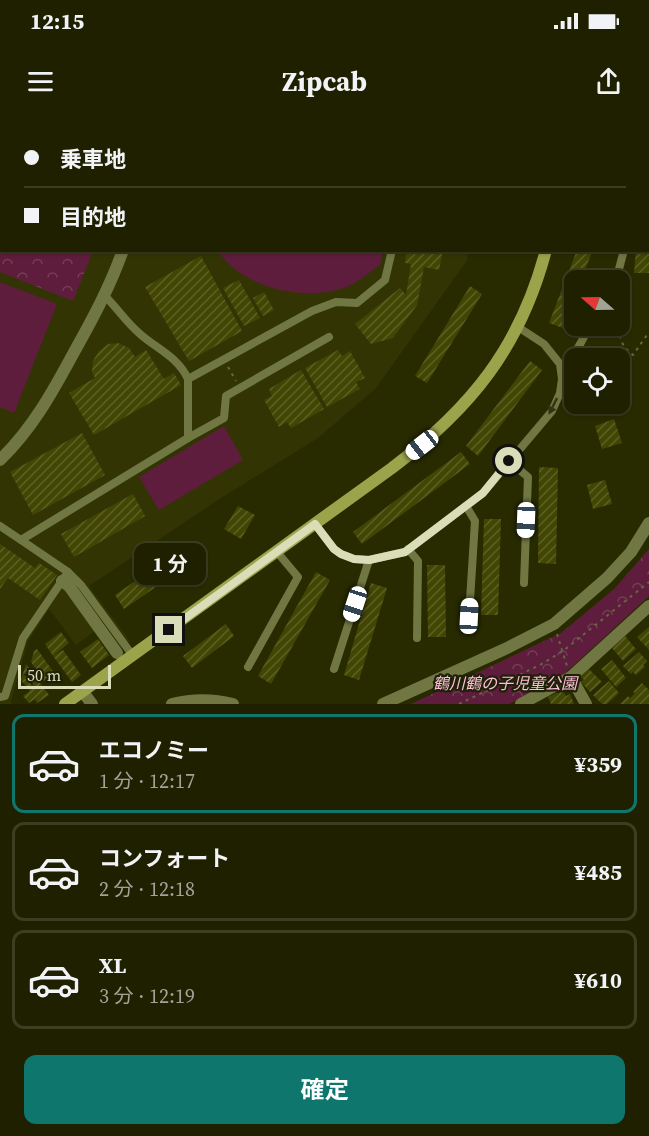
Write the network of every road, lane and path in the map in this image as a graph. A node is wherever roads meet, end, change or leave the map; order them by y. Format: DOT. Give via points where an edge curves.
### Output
graph roads {
  1 [pos="122,252"];
  2 [pos="392,252"];
  3 [pos="545,252"];
  4 [pos="623,252"];
  5 [pos="619,270"];
  6 [pos="105,296"];
  7 [pos="518,327"];
  8 [pos="649,332"];
  9 [pos="584,336"];
  10 [pos="620,336"];
  11 [pos="329,337"];
  12 [pos="224,359"];
  13 [pos="562,370"];
  14 [pos="188,379"];
  15 [pos="240,388"];
  16 [pos="188,438"];
  17 [pos="0,460"];
  18 [pos="509,461"];
  19 [pos="466,506"];
  20 [pos="649,523"];
  21 [pos="315,524"];
  22 [pos="0,526"];
  23 [pos="21,540"];
  24 [pos="408,549"];
  25 [pos="277,552"];
  26 [pos="369,560"];
  27 [pos="64,576"];
  28 [pos="649,582"];
  29 [pos="524,583"];
  30 [pos="649,606"];
  31 [pos="469,616"];
  32 [pos="554,624"];
  33 [pos="417,638"];
  34 [pos="562,651"];
  35 [pos="117,653"];
  36 [pos="133,656"];
  37 [pos="248,667"];
  38 [pos="334,669"];
  39 [pos="571,677"];
  40 [pos="83,692"];
  41 [pos="0,697"];
  42 [pos="65,704"];
  43 [pos="92,704"];
  44 [pos="172,704"];
  45 [pos="233,704"];
  46 [pos="383,704"];
  47 [pos="459,704"];
  48 [pos="521,704"];
  49 [pos="586,704"];
  1 -- 6 [label="street"];
  2 -- 12 [label="lane" via="385,280 357,303 336,302 312,311"];
  3 -- 7 [label="street"];
  4 -- 5 [label="lane"];
  6 -- 14 [label="lane" via="140,333 178,363"];
  6 -- 17 [label="street" via="44,407"];
  7 -- 13 [label="lane" via="544,344"];
  7 -- 21 [label="street" via="486,378 444,427"];
  8 -- 10 [label="path" via="633,355"];
  9 -- 13 [label="lane"];
  11 -- 15 [label="lane"];
  12 -- 14 [label="lane"];
  12 -- 15 [label="path"];
  13 -- 18 [label="lane, one-way" via="560,393 552,411"];
  14 -- 16 [label="lane"];
  15 -- 16 [label="lane" via="226,396 224,417"];
  16 -- 23 [label="lane"];
  18 -- 19 [label="lane" via="483,493"];
  18 -- 29 [label="lane" via="528,477"];
  19 -- 24 [label="lane"];
  19 -- 31 [label="lane" via="475,520"];
  20 -- 32 [label="street" via="631,552 607,578"];
  21 -- 25 [label="street"];
  21 -- 26 [label="lane" via="341,554"];
  22 -- 23 [label="lane"];
  23 -- 27 [label="lane"];
  24 -- 26 [label="lane"];
  24 -- 33 [label="lane" via="418,561"];
  25 -- 36 [label="street"];
  25 -- 37 [label="lane" via="298,577"];
  26 -- 38 [label="lane"];
  27 -- 35 [label="street"];
  27 -- 36 [label="lane" via="81,585"];
  27 -- 41 [label="lane" via="22,638 5,696"];
  28 -- 34 [label="path"];
  30 -- 39 [label="street"];
  32 -- 34 [label="path"];
  32 -- 46 [label="street"];
  34 -- 39 [label="path"];
  34 -- 47 [label="path"];
  36 -- 40 [label="street"];
  39 -- 48 [label="street"];
  39 -- 49 [label="street"];
  40 -- 42 [label="street"];
  40 -- 43 [label="street"];
  44 -- 45 [label="street" via="218,700"];
}
